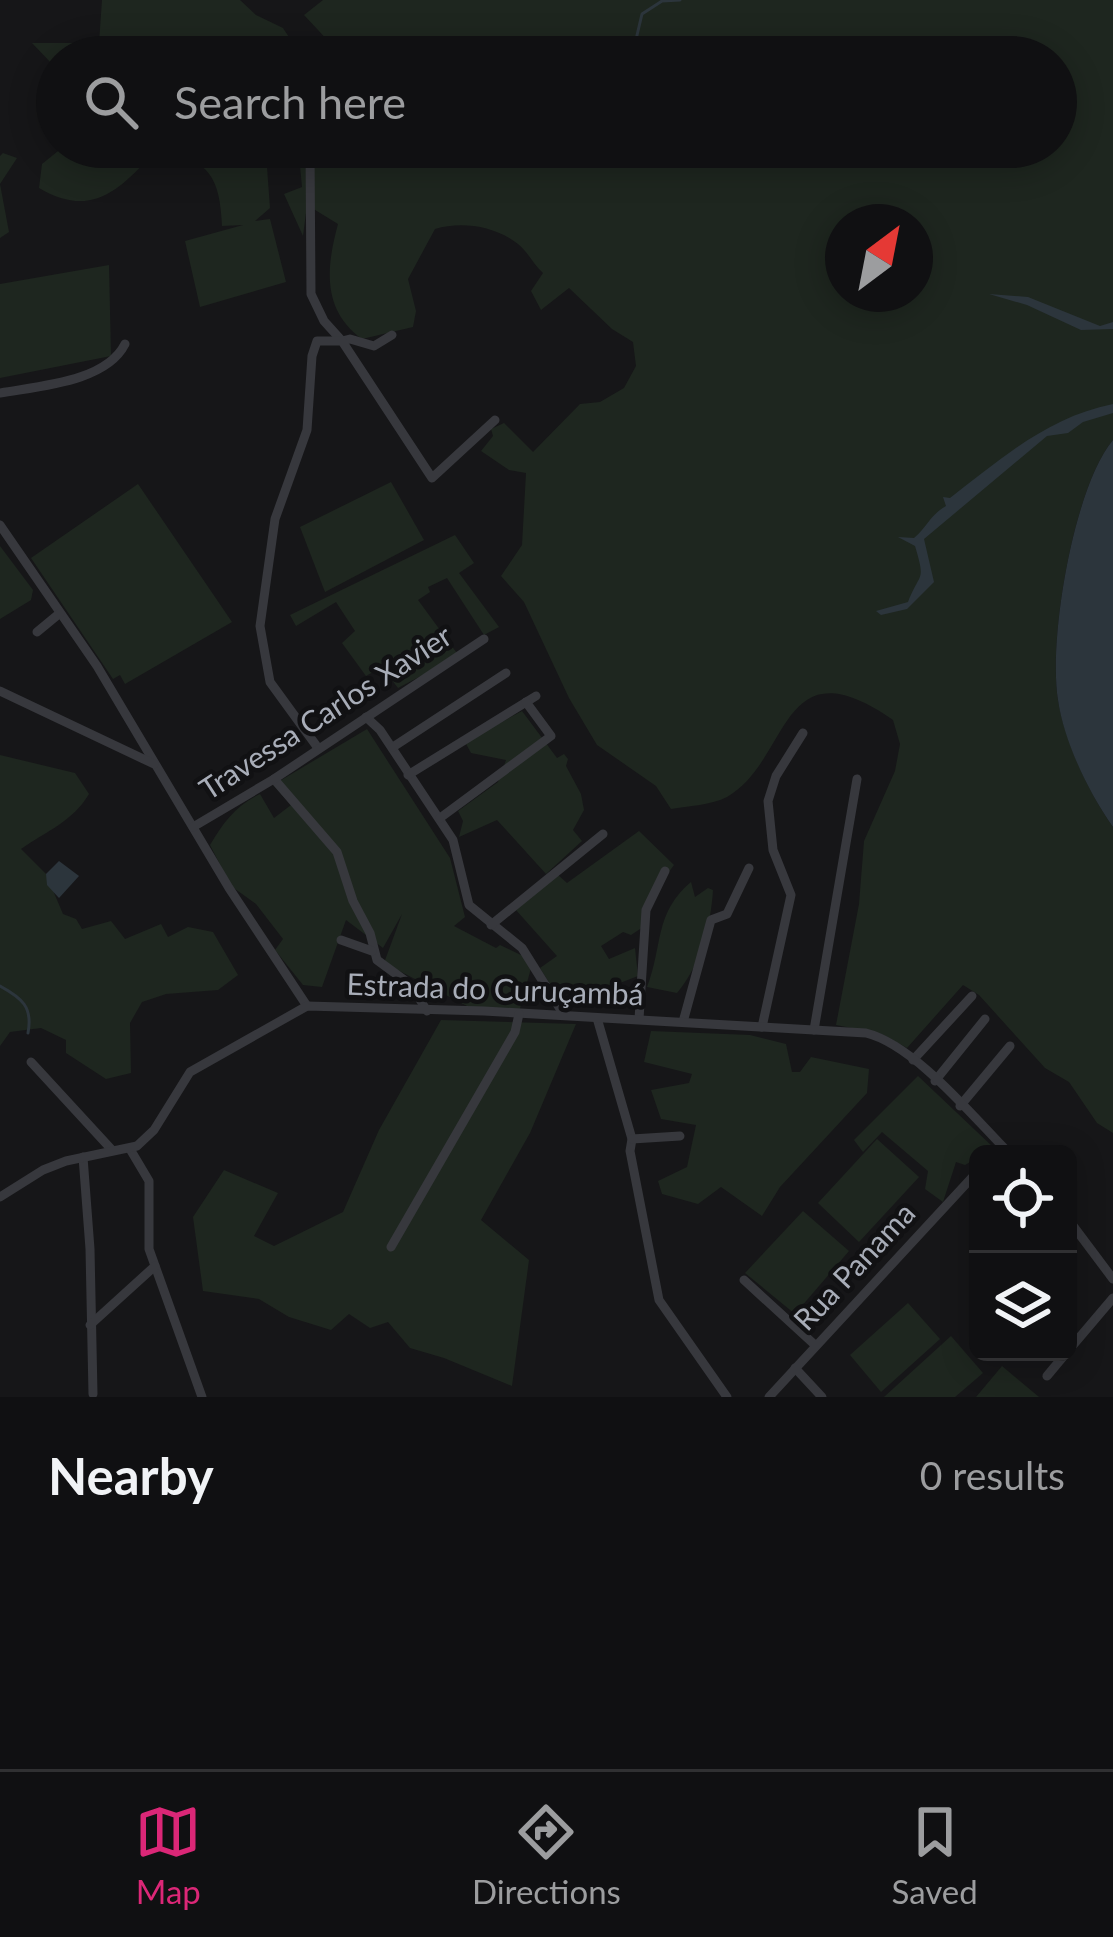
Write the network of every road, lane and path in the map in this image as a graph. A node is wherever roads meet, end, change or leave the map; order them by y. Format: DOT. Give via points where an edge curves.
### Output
graph roads {
  1 [pos="310,168"];
  2 [pos="392,335"];
  3 [pos="342,340"];
  4 [pos="125,344"];
  5 [pos="0,393"];
  6 [pos="495,420"];
  7 [pos="0,525"];
  8 [pos="60,614"];
  9 [pos="37,632"];
  10 [pos="484,640"];
  11 [pos="506,673"];
  12 [pos="0,691"];
  13 [pos="367,717"];
  14 [pos="803,733"];
  15 [pos="392,747"];
  16 [pos="318,748"];
  17 [pos="154,764"];
  18 [pos="408,776"];
  19 [pos="274,779"];
  20 [pos="857,779"];
  21 [pos="440,818"];
  22 [pos="193,827"];
  23 [pos="603,834"];
  24 [pos="748,868"];
  25 [pos="665,871"];
  26 [pos="491,925"];
  27 [pos="341,940"];
  28 [pos="372,951"];
  29 [pos="972,996"];
  30 [pos="308,1006"];
  31 [pos="427,1011"];
  32 [pos="519,1014"];
  33 [pos="563,1016"];
  34 [pos="597,1018"];
  35 [pos="639,1019"];
  36 [pos="985,1019"];
  37 [pos="682,1022"];
  38 [pos="762,1027"];
  39 [pos="814,1030"];
  40 [pos="1010,1046"];
  41 [pos="913,1060"];
  42 [pos="31,1062"];
  43 [pos="935,1081"];
  44 [pos="960,1106"];
  45 [pos="680,1136"];
  46 [pos="632,1139"];
  47 [pos="996,1145"];
  48 [pos="112,1150"];
  49 [pos="130,1150"];
  50 [pos="83,1156"];
  51 [pos="969,1181"];
  52 [pos="0,1197"];
  53 [pos="1077,1231"];
  54 [pos="391,1246"];
  55 [pos="155,1266"];
  56 [pos="1113,1279"];
  57 [pos="744,1280"];
  58 [pos="1113,1298"];
  59 [pos="90,1324"];
  60 [pos="1077,1341"];
  61 [pos="815,1346"];
  62 [pos="1060,1361"];
  63 [pos="795,1368"];
  64 [pos="1047,1376"];
  65 [pos="93,1394"];
  66 [pos="202,1397"];
  67 [pos="727,1397"];
  68 [pos="770,1397"];
  69 [pos="822,1397"];
  1 -- 3 [label="street" via="311,294"];
  2 -- 3 [label="street" via="374,346"];
  3 -- 6 [label="street" via="432,478"];
  3 -- 16 [label="street" via="317,341 312,356 307,430 275,519 260,626 270,682"];
  4 -- 5 [label="street" via="97,370"];
  7 -- 8 [label="street"];
  8 -- 9 [label="street"];
  8 -- 17 [label="street"];
  10 -- 13 [label="street, Travessa Carlos Xavier"];
  11 -- 15 [label="street"];
  12 -- 17 [label="street"];
  13 -- 15 [label="street"];
  13 -- 16 [label="street, Travessa Carlos Xavier"];
  14 -- 38 [label="street" via="769,801 770,837 791,895"];
  15 -- 18 [label="street"];
  16 -- 19 [label="street, Travessa Carlos Xavier"];
  17 -- 22 [label="street"];
  18 -- 21 [label="street"];
  18 -- 21 [label="street" via="531,699 551,736"];
  19 -- 22 [label="street, Travessa Carlos Xavier"];
  19 -- 28 [label="street" via="337,852"];
  20 -- 39 [label="street"];
  21 -- 26 [label="street" via="454,840 469,905"];
  22 -- 30 [label="street"];
  23 -- 26 [label="street"];
  24 -- 37 [label="street" via="727,914 711,920"];
  25 -- 35 [label="street" via="646,910"];
  26 -- 33 [label="street" via="522,948"];
  27 -- 28 [label="street"];
  28 -- 31 [label="street"];
  29 -- 41 [label="street"];
  30 -- 31 [label="street, Estrada do Curuçambá"];
  30 -- 49 [label="street, Estrada do Curuçambá" via="190,1072 154,1130"];
  31 -- 32 [label="street, Estrada do Curuçambá"];
  32 -- 33 [label="street, Estrada do Curuçambá"];
  32 -- 54 [label="street"];
  33 -- 34 [label="street, Estrada do Curuçambá"];
  34 -- 35 [label="street, Estrada do Curuçambá"];
  34 -- 46 [label="street"];
  35 -- 37 [label="street, Estrada do Curuçambá"];
  36 -- 43 [label="street"];
  37 -- 38 [label="street, Estrada do Curuçambá"];
  38 -- 39 [label="street, Estrada do Curuçambá"];
  39 -- 41 [label="street, Estrada do Curuçambá" via="881,1037"];
  40 -- 44 [label="street"];
  41 -- 43 [label="street, Estrada do Curuçambá"];
  42 -- 48 [label="street"];
  43 -- 44 [label="street, Estrada do Curuçambá"];
  44 -- 47 [label="street, Estrada do Curuçambá"];
  45 -- 46 [label="street"];
  46 -- 67 [label="street" via="659,1300"];
  48 -- 49 [label="street"];
  48 -- 50 [label="street"];
  49 -- 55 [label="street" via="149,1181"];
  50 -- 52 [label="street"];
  50 -- 59 [label="street"];
  51 -- 61 [label="street, Rua Panama"];
  53 -- 56 [label="street"];
  55 -- 59 [label="street"];
  55 -- 66 [label="street"];
  57 -- 61 [label="street"];
  58 -- 60 [label="street"];
  59 -- 65 [label="street"];
  61 -- 63 [label="street, Rua Panama"];
  62 -- 64 [label="street"];
  63 -- 68 [label="street, Rua Panama"];
  63 -- 69 [label="street"];
}
